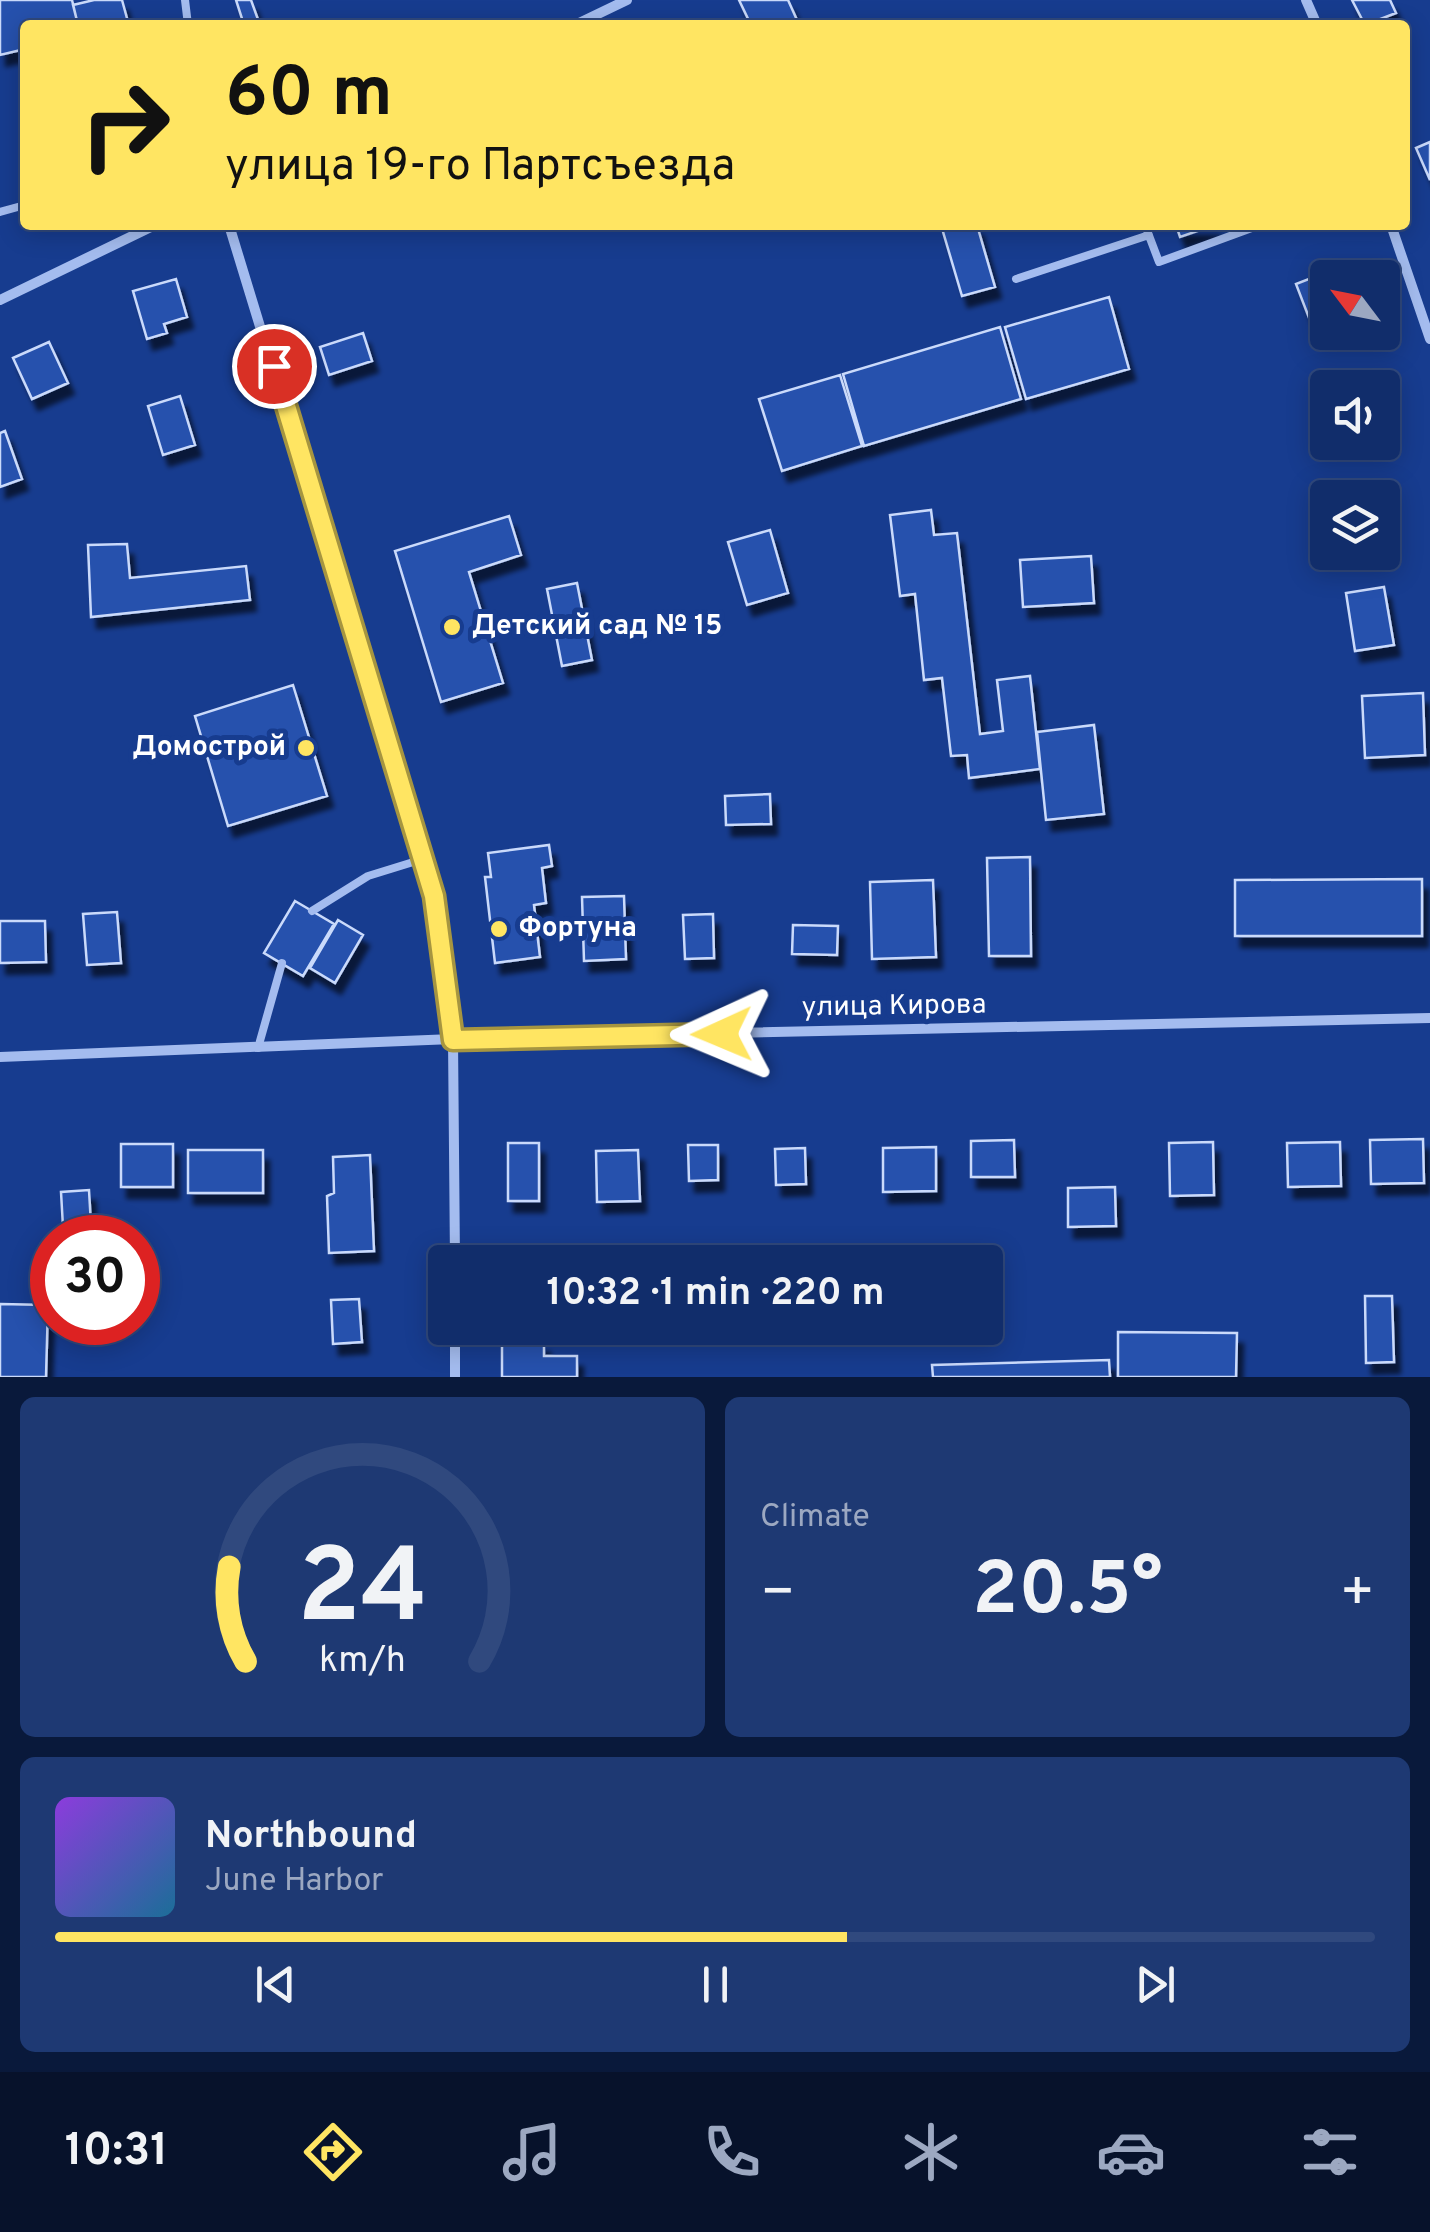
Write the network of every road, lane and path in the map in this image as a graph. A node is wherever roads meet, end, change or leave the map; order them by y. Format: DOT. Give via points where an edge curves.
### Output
graph roads {
  1 [pos="627,0"];
  2 [pos="585,20"];
  3 [pos="145,230"];
  4 [pos="231,230"];
  5 [pos="1147,230"];
  6 [pos="1246,230"];
  7 [pos="1393,230"];
  8 [pos="1149,235"];
  9 [pos="1016,279"];
  10 [pos="0,300"];
  11 [pos="1430,340"];
  12 [pos="423,858"];
  13 [pos="312,911"];
  14 [pos="282,963"];
  15 [pos="1430,1018"];
  16 [pos="453,1040"];
  17 [pos="258,1048"];
  18 [pos="0,1058"];
  19 [pos="454,1245"];
  20 [pos="455,1345"];
  21 [pos="455,1377"];
  1 -- 2 [label="street"];
  3 -- 10 [label="street"];
  4 -- 12 [label="street"];
  5 -- 8 [label="lane"];
  6 -- 8 [label="lane" via="1158,262"];
  7 -- 11 [label="street"];
  8 -- 9 [label="lane"];
  12 -- 13 [label="lane" via="368,876"];
  12 -- 16 [label="street"];
  14 -- 17 [label="lane"];
  15 -- 16 [label="street, улица Кирова"];
  16 -- 17 [label="street, улица Кирова"];
  16 -- 19 [label="street"];
  17 -- 18 [label="street, улица Кирова"];
  20 -- 21 [label="street"];
}
